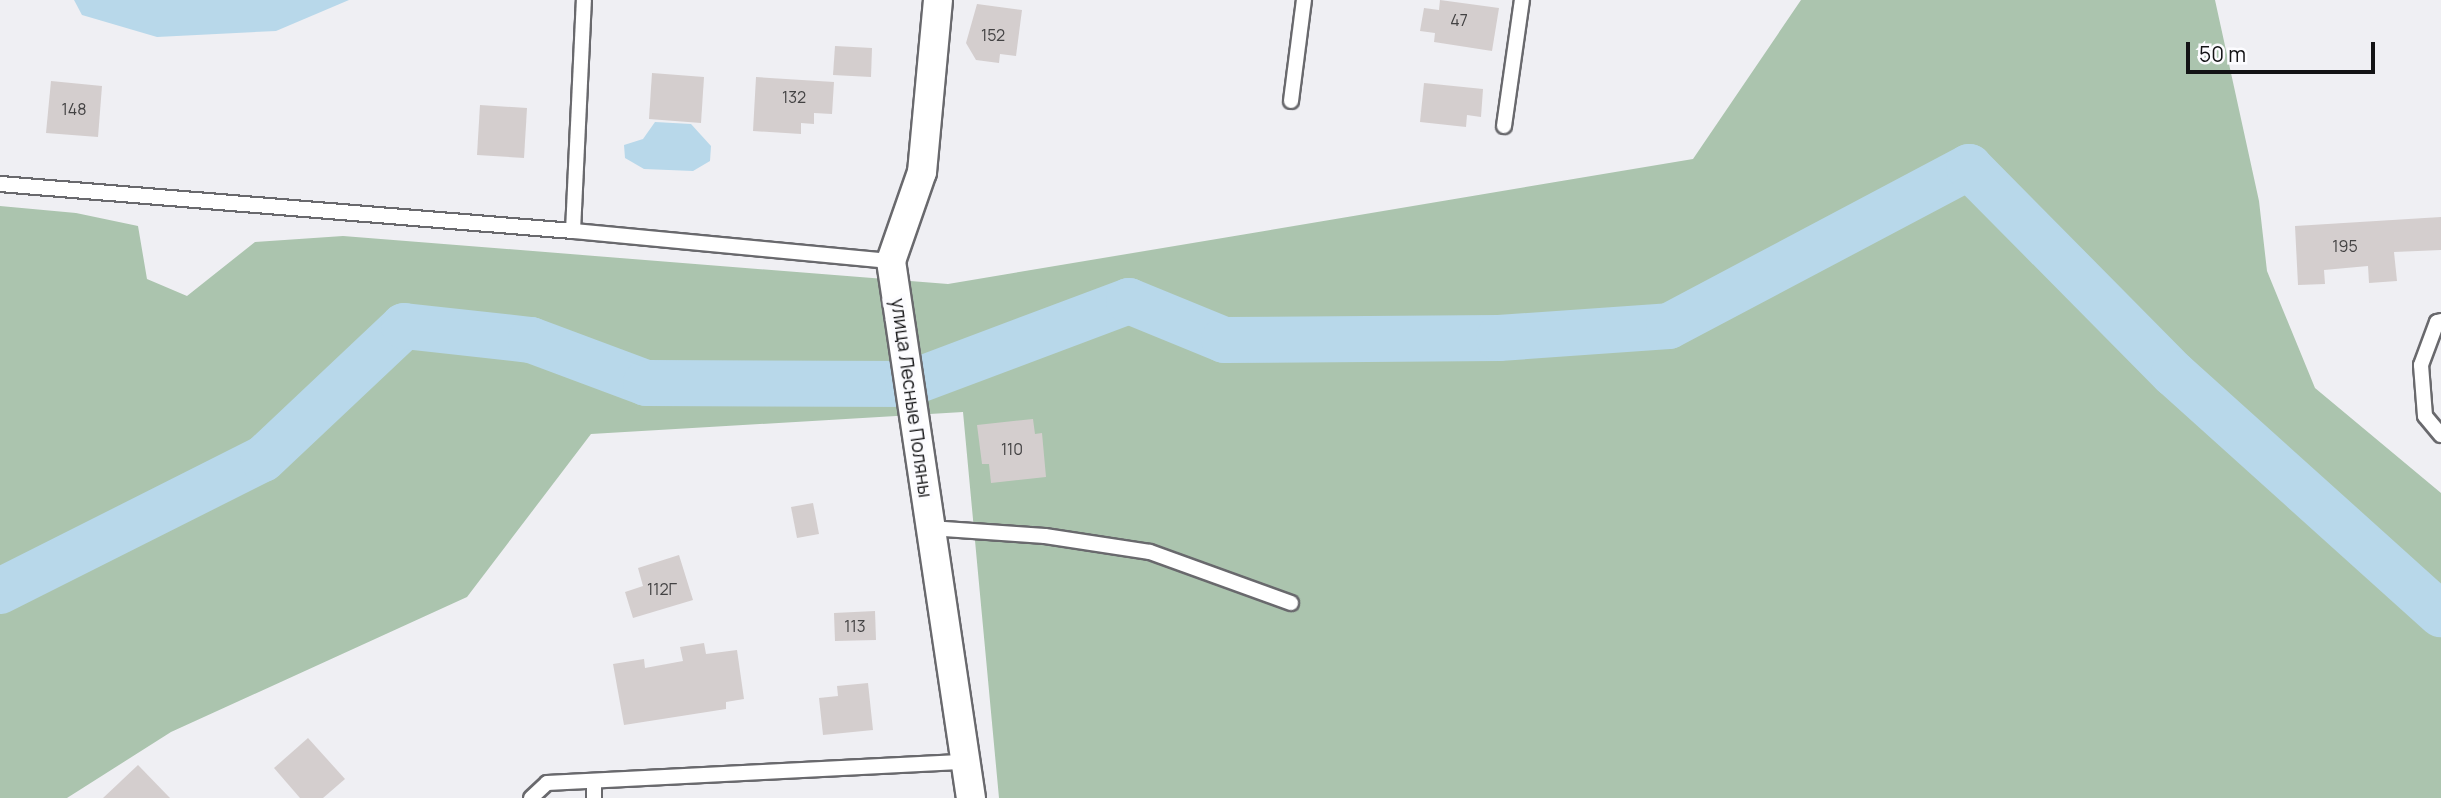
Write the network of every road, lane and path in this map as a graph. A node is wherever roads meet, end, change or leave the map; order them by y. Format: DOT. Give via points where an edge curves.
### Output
graph roads {
  1 [pos="584,0"];
  2 [pos="938,0"];
  3 [pos="1304,0"];
  4 [pos="1522,0"];
  5 [pos="1291,101"];
  6 [pos="1504,126"];
  7 [pos="0,184"];
  8 [pos="573,232"];
  9 [pos="891,261"];
  10 [pos="2441,321"];
  11 [pos="2441,435"];
  12 [pos="929,528"];
  13 [pos="1291,603"];
  14 [pos="964,762"];
  15 [pos="594,781"];
  16 [pos="531,798"];
  17 [pos="594,798"];
  18 [pos="971,798"];
  1 -- 8 [label="lane"];
  2 -- 9 [label="street, улица Лесные Поляны" via="922,172"];
  3 -- 5 [label="lane"];
  4 -- 6 [label="lane"];
  7 -- 8 [label="lane"];
  8 -- 9 [label="lane"];
  9 -- 12 [label="street, улица Лесные Поляны"];
  10 -- 11 [label="lane" via="2421,366 2425,415"];
  12 -- 13 [label="lane" via="1045,536 1150,552"];
  12 -- 14 [label="street, улица Лесные Поляны"];
  14 -- 15 [label="lane"];
  14 -- 18 [label="street, улица Лесные Поляны"];
  15 -- 16 [label="lane" via="547,783"];
  15 -- 17 [label="lane"];
}
